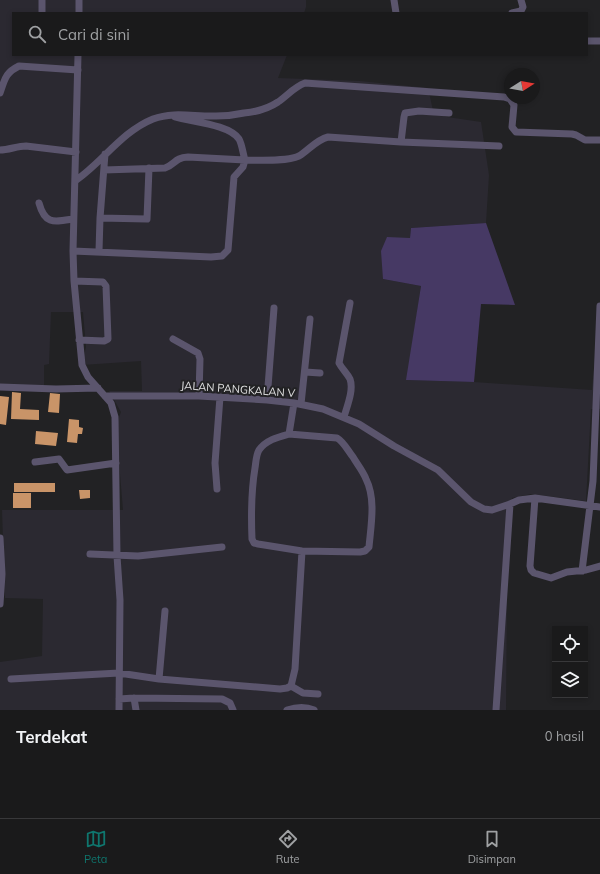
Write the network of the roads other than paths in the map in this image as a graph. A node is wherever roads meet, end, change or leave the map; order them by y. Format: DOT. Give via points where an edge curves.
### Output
graph roads {
  1 [pos="42,0"];
  2 [pos="79,0"];
  3 [pos="394,0"];
  4 [pos="521,0"];
  5 [pos="42,12"];
  6 [pos="79,12"];
  7 [pos="396,12"];
  8 [pos="516,12"];
  9 [pos="588,41"];
  10 [pos="600,42"];
  11 [pos="78,56"];
  12 [pos="78,70"];
  13 [pos="0,93"];
  14 [pos="449,113"];
  15 [pos="169,115"];
  16 [pos="600,140"];
  17 [pos="401,142"];
  18 [pos="499,146"];
  19 [pos="0,150"];
  20 [pos="76,152"];
  21 [pos="105,154"];
  22 [pos="245,160"];
  23 [pos="149,168"];
  24 [pos="104,170"];
  25 [pos="75,181"];
  26 [pos="39,203"];
  27 [pos="100,218"];
  28 [pos="73,219"];
  29 [pos="73,251"];
  30 [pos="99,251"];
  31 [pos="74,282"];
  32 [pos="350,303"];
  33 [pos="600,306"];
  34 [pos="274,308"];
  35 [pos="310,319"];
  36 [pos="173,339"];
  37 [pos="79,340"];
  38 [pos="305,372"];
  39 [pos="320,373"];
  40 [pos="0,387"];
  41 [pos="98,388"];
  42 [pos="105,396"];
  43 [pos="200,396"];
  44 [pos="220,397"];
  45 [pos="267,400"];
  46 [pos="298,404"];
  47 [pos="597,414"];
  48 [pos="344,417"];
  49 [pos="288,434"];
  50 [pos="35,462"];
  51 [pos="116,463"];
  52 [pos="217,489"];
  53 [pos="535,498"];
  54 [pos="510,504"];
  55 [pos="591,506"];
  56 [pos="600,508"];
  57 [pos="0,538"];
  58 [pos="222,547"];
  59 [pos="302,552"];
  60 [pos="90,554"];
  61 [pos="117,556"];
  62 [pos="600,566"];
  63 [pos="582,570"];
  64 [pos="0,604"];
  65 [pos="165,611"];
  66 [pos="119,672"];
  67 [pos="11,679"];
  68 [pos="159,679"];
  69 [pos="291,686"];
  70 [pos="318,694"];
  71 [pos="134,698"];
  72 [pos="119,699"];
  73 [pos="119,710"];
  74 [pos="136,710"];
  75 [pos="233,710"];
  76 [pos="287,710"];
  77 [pos="314,710"];
  78 [pos="496,710"];
  1 -- 5 [label="street"];
  2 -- 6 [label="street"];
  3 -- 7 [label="street"];
  4 -- 8 [label="street" via="523,7"];
  9 -- 10 [label="street"];
  11 -- 12 [label="street"];
  12 -- 13 [label="street" via="19,66 6,76"];
  12 -- 20 [label="street"];
  14 -- 17 [label="street" via="419,110 405,113"];
  15 -- 16 [label="street" via="216,116 244,113 277,103 296,86 305,83 510,99 514,105 512,127 516,132 572,134 584,140"];
  15 -- 21 [label="street" via="139,127"];
  15 -- 22 [label="street" via="230,131 239,139"];
  17 -- 18 [label="street"];
  17 -- 22 [label="street" via="328,137 322,138 298,156"];
  19 -- 20 [label="street" via="26,146"];
  20 -- 25 [label="street"];
  21 -- 24 [label="street"];
  21 -- 25 [label="street"];
  22 -- 23 [label="street" via="188,157 175,160 166,168"];
  22 -- 30 [label="street" via="243,167 234,177 228,250 222,256"];
  23 -- 24 [label="street"];
  23 -- 27 [label="street" via="147,219"];
  24 -- 27 [label="street"];
  25 -- 28 [label="street"];
  26 -- 28 [label="street" via="42,214 52,221"];
  27 -- 30 [label="street"];
  28 -- 29 [label="street"];
  29 -- 30 [label="street"];
  29 -- 31 [label="street"];
  31 -- 37 [label="street"];
  31 -- 37 [label="street" via="103,282 106,286 108,339"];
  32 -- 48 [label="street" via="339,363 351,385"];
  33 -- 47 [label="street"];
  34 -- 45 [label="street"];
  35 -- 38 [label="street"];
  36 -- 43 [label="street" via="198,353"];
  37 -- 41 [label="street" via="82,365"];
  38 -- 39 [label="street"];
  38 -- 46 [label="street"];
  40 -- 41 [label="street"];
  41 -- 42 [label="street"];
  42 -- 43 [label="street, JALAN PANGKALAN V"];
  42 -- 51 [label="street" via="114,412"];
  43 -- 44 [label="street, JALAN PANGKALAN V"];
  44 -- 45 [label="street, JALAN PANGKALAN V"];
  44 -- 52 [label="street" via="215,464"];
  45 -- 46 [label="street, JALAN PANGKALAN V"];
  46 -- 48 [label="street, JALAN PANGKALAN V"];
  46 -- 49 [label="street"];
  47 -- 55 [label="street"];
  48 -- 54 [label="street, JALAN PANGKALAN V" via="438,470 477,506 488,510"];
  49 -- 59 [label="street" via="269,441 257,454 251,509 252,539 254,543"];
  49 -- 59 [label="street" via="341,440 366,477 371,496 368,550"];
  50 -- 51 [label="street" via="59,459 67,470"];
  51 -- 61 [label="street"];
  53 -- 54 [label="street, JALAN PANGKALAN V"];
  53 -- 55 [label="street, JALAN PANGKALAN V"];
  53 -- 63 [label="street" via="531,570 551,578 566,572"];
  54 -- 78 [label="street"];
  55 -- 56 [label="street, JALAN PANGKALAN V"];
  55 -- 63 [label="street"];
  57 -- 64 [label="street"];
  58 -- 61 [label="street"];
  59 -- 69 [label="street" via="295,669"];
  60 -- 61 [label="street"];
  61 -- 66 [label="street" via="120,600"];
  62 -- 63 [label="street"];
  65 -- 68 [label="street"];
  66 -- 67 [label="street"];
  66 -- 68 [label="street"];
  66 -- 72 [label="street"];
  68 -- 69 [label="street" via="280,689"];
  69 -- 70 [label="street" via="303,693"];
  71 -- 72 [label="street"];
  71 -- 74 [label="street"];
  71 -- 75 [label="street" via="222,699 230,703"];
  72 -- 73 [label="street"];
  76 -- 77 [label="street" via="299,707"];
}
